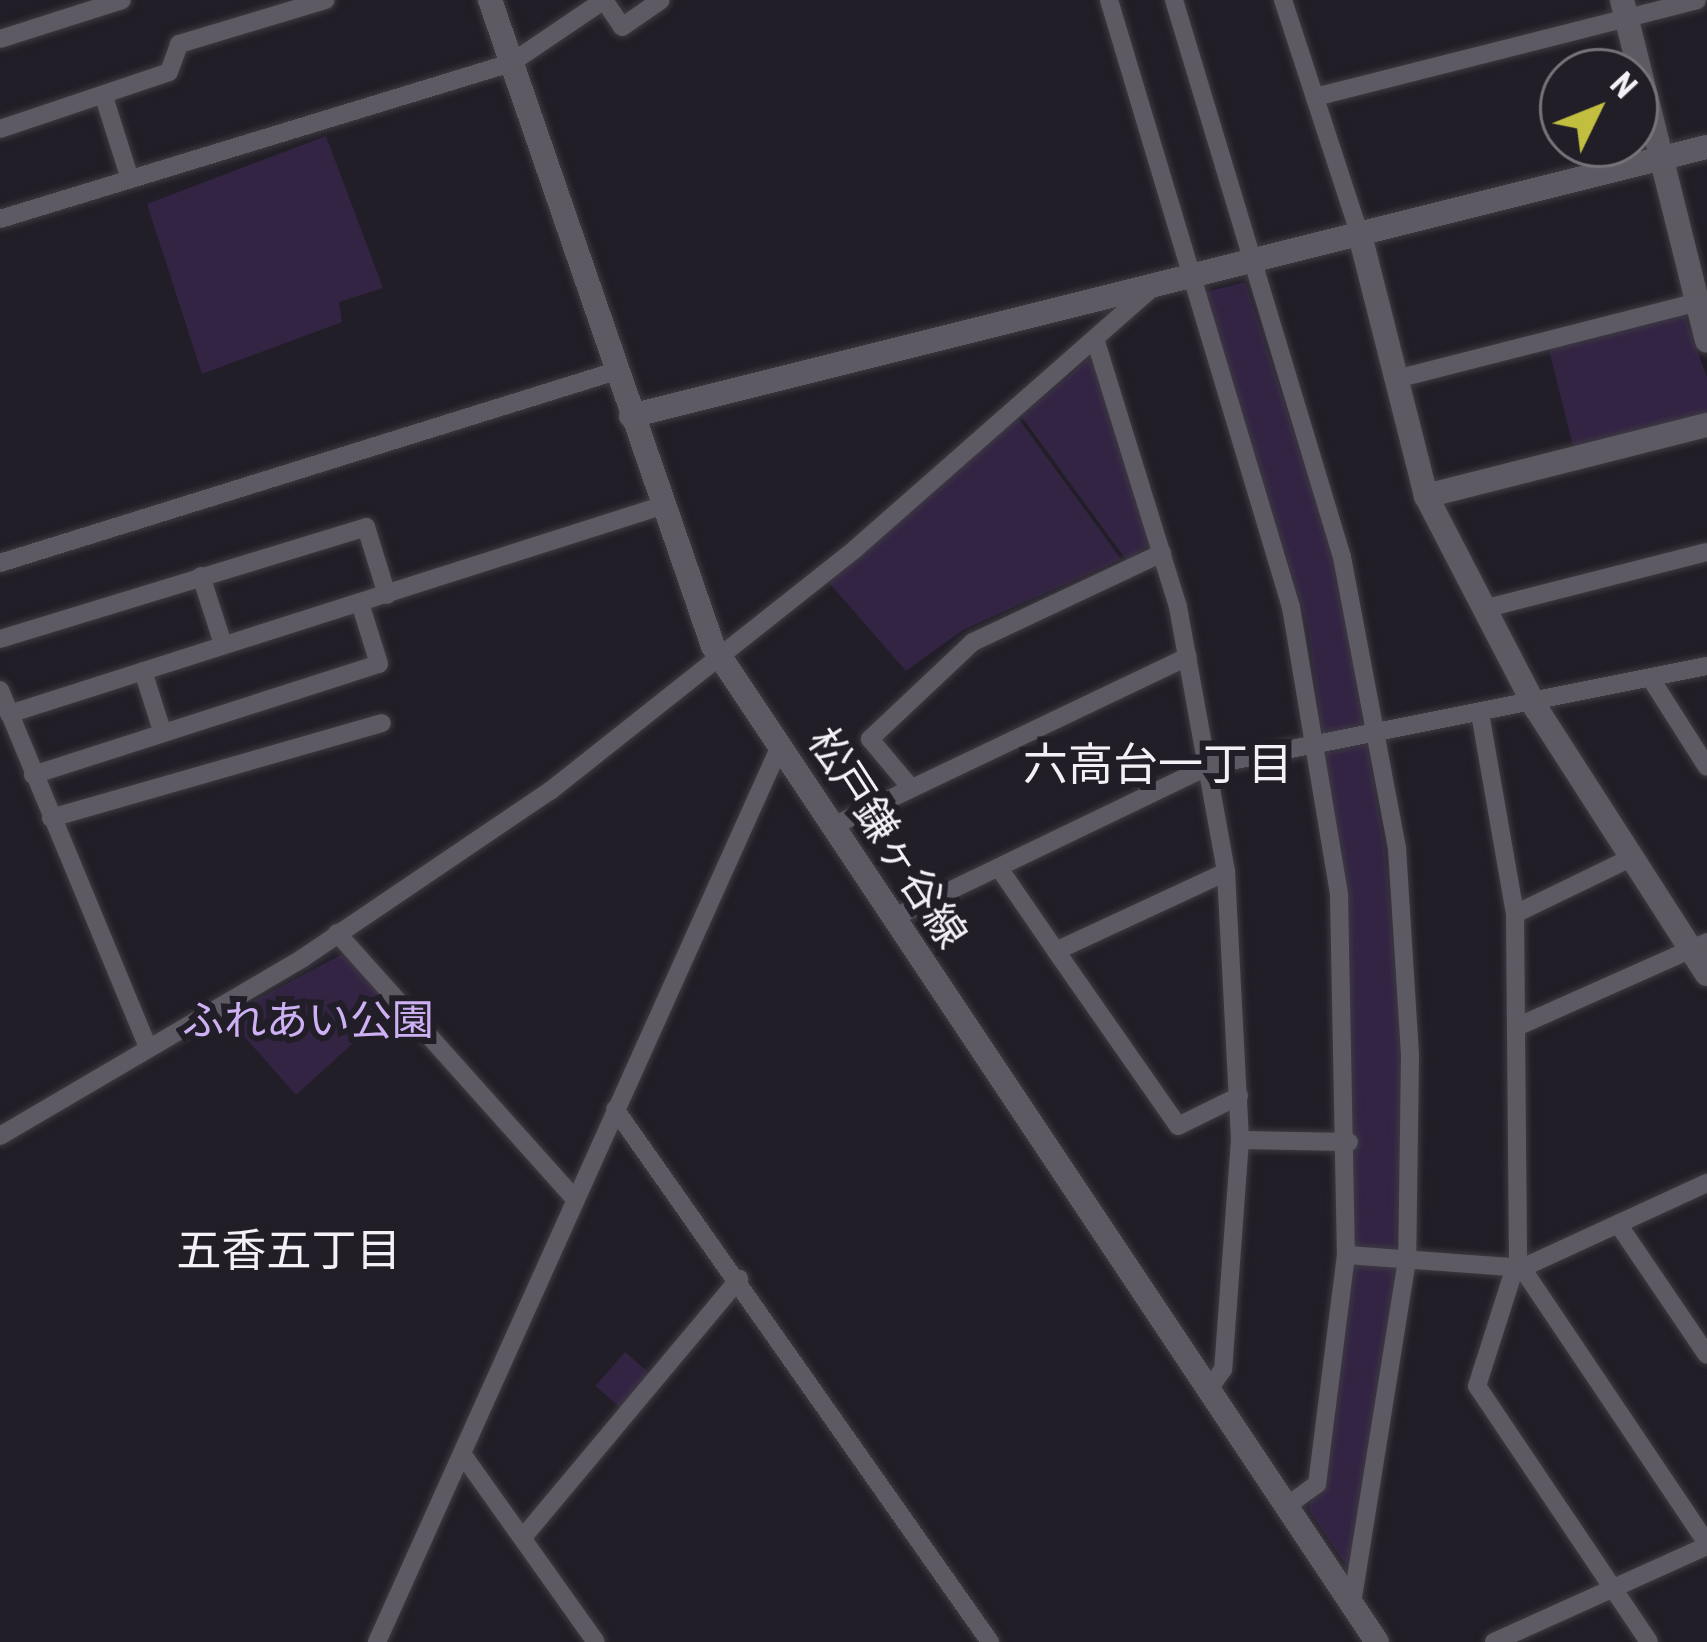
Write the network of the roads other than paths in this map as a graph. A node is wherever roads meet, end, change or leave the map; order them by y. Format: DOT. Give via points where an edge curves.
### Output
graph roads {
  1 [pos="122,0"];
  2 [pos="326,0"];
  3 [pos="490,0"];
  4 [pos="661,0"];
  5 [pos="1109,0"];
  6 [pos="1174,0"];
  7 [pos="1283,0"];
  8 [pos="1697,0"];
  9 [pos="1624,9"];
  10 [pos="0,39"];
  11 [pos="511,63"];
  12 [pos="104,97"];
  13 [pos="1315,97"];
  14 [pos="0,129"];
  15 [pos="1707,147"];
  16 [pos="1661,158"];
  17 [pos="130,179"];
  18 [pos="0,219"];
  19 [pos="1360,235"];
  20 [pos="1255,261"];
  21 [pos="1194,275"];
  22 [pos="1154,285"];
  23 [pos="1702,301"];
  24 [pos="1707,341"];
  25 [pos="1096,343"];
  26 [pos="616,371"];
  27 [pos="1396,379"];
  28 [pos="631,416"];
  29 [pos="1707,425"];
  30 [pos="1426,496"];
  31 [pos="661,506"];
  32 [pos="1707,552"];
  33 [pos="1162,553"];
  34 [pos="0,563"];
  35 [pos="202,576"];
  36 [pos="387,595"];
  37 [pos="360,603"];
  38 [pos="1483,609"];
  39 [pos="0,639"];
  40 [pos="223,644"];
  41 [pos="720,656"];
  42 [pos="1188,658"];
  43 [pos="1707,666"];
  44 [pos="142,671"];
  45 [pos="1652,679"];
  46 [pos="0,690"];
  47 [pos="1536,708"];
  48 [pos="9,714"];
  49 [pos="1481,719"];
  50 [pos="382,723"];
  51 [pos="162,731"];
  52 [pos="1380,737"];
  53 [pos="780,746"];
  54 [pos="1319,748"];
  55 [pos="1211,765"];
  56 [pos="1707,767"];
  57 [pos="33,775"];
  58 [pos="911,788"];
  59 [pos="51,818"];
  60 [pos="833,826"];
  61 [pos="1629,859"];
  62 [pos="999,868"];
  63 [pos="1226,872"];
  64 [pos="1515,914"];
  65 [pos="892,918"];
  66 [pos="337,933"];
  67 [pos="1699,946"];
  68 [pos="1056,950"];
  69 [pos="1707,974"];
  70 [pos="1521,1025"];
  71 [pos="148,1047"];
  72 [pos="1239,1096"];
  73 [pos="615,1109"];
  74 [pos="0,1136"];
  75 [pos="1240,1140"];
  76 [pos="1348,1142"];
  77 [pos="1707,1183"];
  78 [pos="576,1200"];
  79 [pos="1618,1224"];
  80 [pos="1346,1255"];
  81 [pos="1407,1259"];
  82 [pos="1518,1268"];
  83 [pos="739,1279"];
  84 [pos="1707,1355"];
  85 [pos="1210,1388"];
  86 [pos="463,1455"];
  87 [pos="1288,1506"];
  88 [pos="525,1535"];
  89 [pos="1707,1544"];
  90 [pos="1613,1588"];
  91 [pos="1352,1605"];
  92 [pos="1521,1636"];
  93 [pos="377,1642"];
  94 [pos="596,1642"];
  95 [pos="990,1642"];
  96 [pos="1377,1642"];
  97 [pos="1494,1642"];
  98 [pos="1649,1642"];
  1 -- 10 [label="street"];
  2 -- 12 [label="street" via="179,44 169,72"];
  3 -- 11 [label="street, 松戸鎌ヶ谷線"];
  4 -- 11 [label="street" via="622,27 604,0"];
  5 -- 21 [label="street"];
  6 -- 20 [label="street"];
  7 -- 13 [label="street"];
  8 -- 9 [label="street"];
  9 -- 13 [label="street"];
  9 -- 16 [label="street"];
  11 -- 17 [label="street"];
  11 -- 26 [label="street, 松戸鎌ヶ谷線"];
  12 -- 14 [label="street"];
  12 -- 17 [label="street"];
  13 -- 19 [label="street"];
  15 -- 16 [label="street"];
  16 -- 19 [label="street"];
  16 -- 23 [label="street"];
  17 -- 18 [label="street"];
  19 -- 20 [label="street"];
  19 -- 27 [label="street"];
  20 -- 21 [label="street"];
  20 -- 52 [label="street" via="1342,557"];
  21 -- 22 [label="street"];
  21 -- 54 [label="street" via="1278,555"];
  22 -- 25 [label="street"];
  22 -- 28 [label="street"];
  23 -- 24 [label="street"];
  23 -- 27 [label="street"];
  25 -- 33 [label="street"];
  25 -- 41 [label="street"];
  26 -- 28 [label="street, 松戸鎌ヶ谷線"];
  26 -- 34 [label="street"];
  27 -- 30 [label="street"];
  28 -- 31 [label="street, 松戸鎌ヶ谷線"];
  29 -- 30 [label="street"];
  30 -- 38 [label="street"];
  31 -- 36 [label="street"];
  31 -- 41 [label="street, 松戸鎌ヶ谷線"];
  32 -- 38 [label="street"];
  33 -- 42 [label="street"];
  33 -- 58 [label="street" via="956,658 870,739"];
  35 -- 36 [label="street" via="366,527"];
  35 -- 39 [label="street"];
  35 -- 40 [label="street"];
  36 -- 37 [label="street"];
  37 -- 40 [label="street"];
  37 -- 51 [label="street" via="379,664"];
  38 -- 47 [label="street"];
  40 -- 44 [label="street"];
  41 -- 53 [label="street, 松戸鎌ヶ谷線"];
  41 -- 66 [label="street" via="550,791"];
  42 -- 55 [label="street"];
  42 -- 58 [label="street"];
  43 -- 45 [label="street"];
  44 -- 48 [label="street"];
  44 -- 51 [label="street"];
  45 -- 47 [label="street"];
  45 -- 56 [label="street"];
  46 -- 48 [label="street"];
  47 -- 49 [label="street"];
  47 -- 61 [label="street"];
  48 -- 57 [label="street"];
  49 -- 52 [label="street"];
  49 -- 64 [label="street"];
  50 -- 59 [label="street"];
  51 -- 57 [label="street"];
  52 -- 54 [label="street"];
  52 -- 81 [label="street" via="1408,975"];
  53 -- 60 [label="street, 松戸鎌ヶ谷線"];
  53 -- 73 [label="street"];
  54 -- 55 [label="street"];
  54 -- 76 [label="street" via="1344,964"];
  55 -- 62 [label="street"];
  55 -- 63 [label="street"];
  57 -- 59 [label="street"];
  58 -- 60 [label="street"];
  59 -- 71 [label="street"];
  60 -- 65 [label="street, 松戸鎌ヶ谷線"];
  61 -- 64 [label="street"];
  61 -- 67 [label="street"];
  62 -- 65 [label="street"];
  62 -- 68 [label="street"];
  63 -- 68 [label="street"];
  63 -- 72 [label="street"];
  64 -- 70 [label="street"];
  65 -- 85 [label="street, 松戸鎌ヶ谷線"];
  66 -- 71 [label="street"];
  66 -- 78 [label="street"];
  67 -- 69 [label="street"];
  67 -- 70 [label="street"];
  68 -- 72 [label="street" via="1178,1126"];
  70 -- 82 [label="street"];
  71 -- 74 [label="street"];
  72 -- 75 [label="street"];
  73 -- 78 [label="street"];
  73 -- 83 [label="street"];
  75 -- 76 [label="street"];
  75 -- 85 [label="street" via="1223,1370"];
  76 -- 80 [label="street"];
  77 -- 79 [label="street"];
  78 -- 86 [label="street"];
  79 -- 82 [label="street"];
  79 -- 84 [label="street"];
  80 -- 81 [label="street"];
  80 -- 87 [label="street" via="1317,1484"];
  81 -- 82 [label="street"];
  81 -- 91 [label="street"];
  82 -- 89 [label="street"];
  82 -- 90 [label="street" via="1477,1386"];
  83 -- 88 [label="street"];
  83 -- 95 [label="street"];
  85 -- 87 [label="street, 松戸鎌ヶ谷線"];
  86 -- 88 [label="street"];
  86 -- 93 [label="street"];
  87 -- 91 [label="street, 松戸鎌ヶ谷線"];
  88 -- 94 [label="street"];
  89 -- 90 [label="street"];
  90 -- 92 [label="street"];
  90 -- 98 [label="street"];
  91 -- 96 [label="street, 松戸鎌ヶ谷線"];
  92 -- 97 [label="street"];
}
